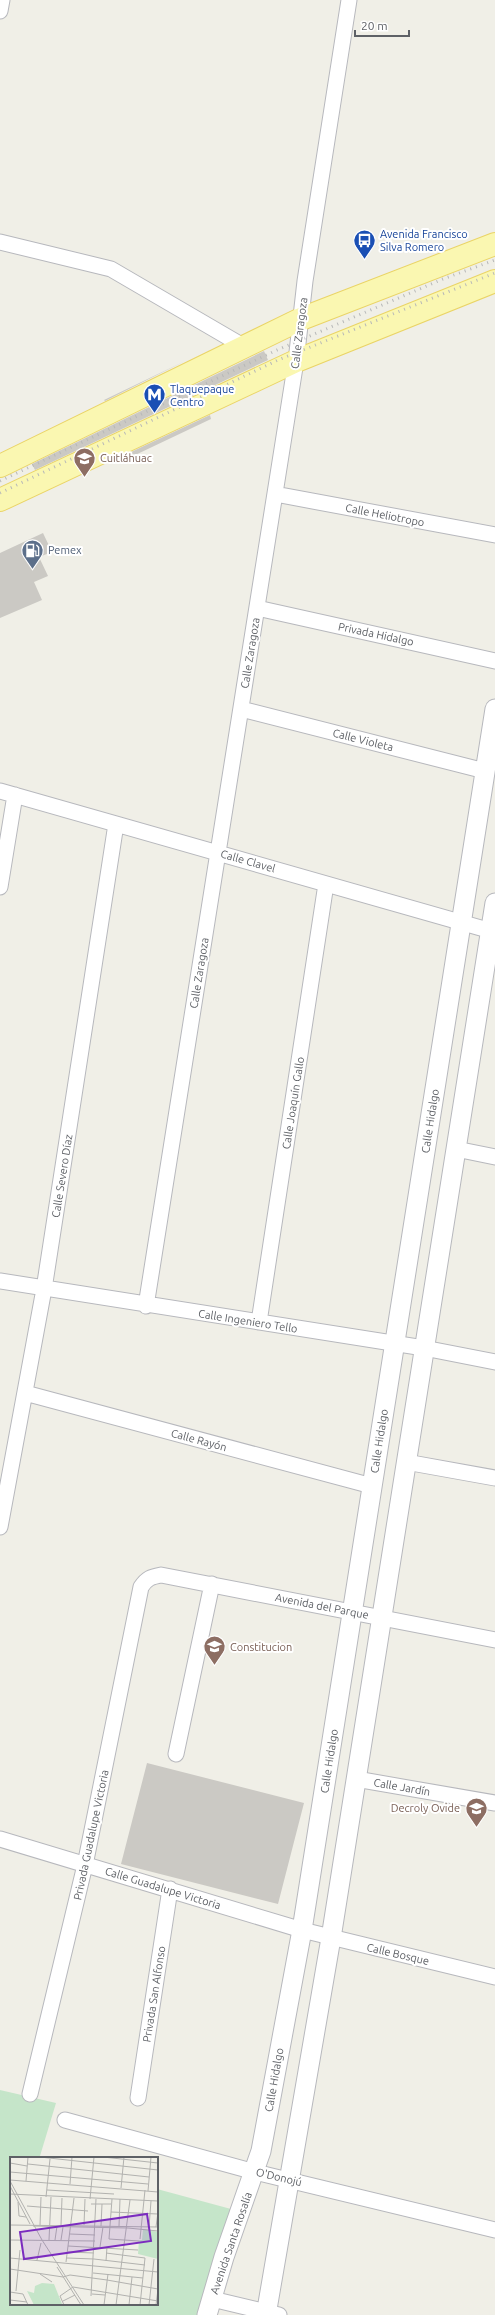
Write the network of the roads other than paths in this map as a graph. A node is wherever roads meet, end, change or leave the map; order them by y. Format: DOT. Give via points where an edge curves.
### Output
graph roads {
  1 [pos="2,0"];
  2 [pos="349,0"];
  3 [pos="0,11"];
  4 [pos="0,242"];
  5 [pos="495,244"];
  6 [pos="495,281"];
  7 [pos="300,319"];
  8 [pos="243,346"];
  9 [pos="296,361"];
  10 [pos="0,466"];
  11 [pos="275,494"];
  12 [pos="0,500"];
  13 [pos="495,535"];
  14 [pos="257,608"];
  15 [pos="495,661"];
  16 [pos="241,709"];
  17 [pos="495,709"];
  18 [pos="485,771"];
  19 [pos="0,791"];
  20 [pos="15,795"];
  21 [pos="116,824"];
  22 [pos="218,853"];
  23 [pos="326,884"];
  24 [pos="0,887"];
  25 [pos="495,903"];
  26 [pos="461,922"];
  27 [pos="493,931"];
  28 [pos="456,1149"];
  29 [pos="495,1157"];
  30 [pos="0,1282"];
  31 [pos="44,1289"];
  32 [pos="146,1306"];
  33 [pos="260,1322"];
  34 [pos="395,1344"];
  35 [pos="424,1348"];
  36 [pos="495,1362"];
  37 [pos="25,1393"];
  38 [pos="406,1462"];
  39 [pos="495,1478"];
  40 [pos="372,1486"];
  41 [pos="2,1504"];
  42 [pos="0,1527"];
  43 [pos="149,1577"];
  44 [pos="212,1584"];
  45 [pos="352,1614"];
  46 [pos="382,1617"];
  47 [pos="495,1640"];
  48 [pos="176,1754"];
  49 [pos="356,1779"];
  50 [pos="495,1803"];
  51 [pos="0,1839"];
  52 [pos="85,1865"];
  53 [pos="170,1889"];
  54 [pos="302,1930"];
  55 [pos="331,1938"];
  56 [pos="495,1977"];
  57 [pos="30,2094"];
  58 [pos="138,2098"];
  59 [pos="65,2120"];
  60 [pos="255,2172"];
  61 [pos="288,2179"];
  62 [pos="495,2230"];
  63 [pos="210,2307"];
  64 [pos="270,2314"];
  1 -- 3 [label="street"];
  2 -- 7 [label="street, Calle Zaragoza"];
  4 -- 8 [label="street" via="111,269"];
  5 -- 7 [label="main road"];
  6 -- 9 [label="main road"];
  7 -- 8 [label="main road"];
  7 -- 9 [label="street, Calle Zaragoza"];
  8 -- 10 [label="main road"];
  9 -- 11 [label="street, Calle Zaragoza"];
  9 -- 12 [label="main road"];
  11 -- 13 [label="street, Calle Heliotropo"];
  11 -- 14 [label="street, Calle Zaragoza"];
  14 -- 15 [label="street, Privada Hidalgo"];
  14 -- 16 [label="street, Calle Zaragoza"];
  16 -- 18 [label="street, Calle Violeta"];
  16 -- 22 [label="street, Calle Zaragoza"];
  17 -- 18 [label="street, Calle Hidalgo"];
  18 -- 26 [label="street, Calle Hidalgo"];
  19 -- 20 [label="street, Calle Clavel"];
  20 -- 21 [label="street, Calle Clavel"];
  20 -- 24 [label="street"];
  21 -- 22 [label="street, Calle Clavel"];
  21 -- 31 [label="street, Calle Severo Díaz"];
  22 -- 23 [label="street, Calle Clavel"];
  22 -- 32 [label="street, Calle Zaragoza"];
  23 -- 26 [label="street, Calle Clavel"];
  23 -- 33 [label="street, Calle Joaquín Gallo"];
  25 -- 27 [label="street"];
  26 -- 27 [label="street, Calle Clavel"];
  26 -- 34 [label="street, Calle Hidalgo"];
  27 -- 28 [label="street"];
  28 -- 29 [label="street"];
  28 -- 35 [label="street"];
  30 -- 31 [label="street, Calle Ingeniero Tello"];
  31 -- 32 [label="street, Calle Ingeniero Tello"];
  31 -- 37 [label="street, Calle Severo Díaz"];
  32 -- 33 [label="street, Calle Ingeniero Tello"];
  33 -- 34 [label="street, Calle Ingeniero Tello"];
  34 -- 35 [label="street, Calle Ingeniero Tello"];
  34 -- 40 [label="street, Calle Hidalgo"];
  35 -- 36 [label="street, Calle Ingeniero Tello"];
  35 -- 38 [label="street"];
  37 -- 40 [label="street, Calle Rayón"];
  37 -- 41 [label="street, Calle Severo Díaz"];
  38 -- 39 [label="street"];
  38 -- 46 [label="street"];
  40 -- 45 [label="street, Calle Hidalgo"];
  41 -- 42 [label="street, Calle Severo Díaz"];
  43 -- 44 [label="street, Avenida del Parque" via="161,1575"];
  43 -- 52 [label="street, Privada Guadalupe Victoria" via="141,1587"];
  44 -- 45 [label="street, Avenida del Parque"];
  44 -- 48 [label="street"];
  45 -- 46 [label="street, Avenida del Parque"];
  45 -- 54 [label="street, Calle Hidalgo"];
  46 -- 47 [label="street, Avenida del Parque"];
  46 -- 49 [label="street"];
  49 -- 50 [label="street, Calle Jardín"];
  49 -- 55 [label="street"];
  51 -- 52 [label="street, Calle Guadalupe Victoria"];
  52 -- 53 [label="street, Calle Guadalupe Victoria"];
  52 -- 57 [label="street, Privada Guadalupe Victoria"];
  53 -- 54 [label="street, Calle Guadalupe Victoria"];
  53 -- 58 [label="street, Privada San Alfonso"];
  54 -- 55 [label="street, Calle Bosque"];
  54 -- 60 [label="street, Calle Hidalgo"];
  55 -- 56 [label="street, Calle Bosque"];
  55 -- 61 [label="street"];
  59 -- 60 [label="street, O'Donojú"];
  60 -- 61 [label="street, O'Donojú"];
  60 -- 63 [label="street, Avenida Santa Rosalía"];
  61 -- 62 [label="street, O'Donojú"];
  61 -- 64 [label="street"];
  63 -- 64 [label="street"];
}
